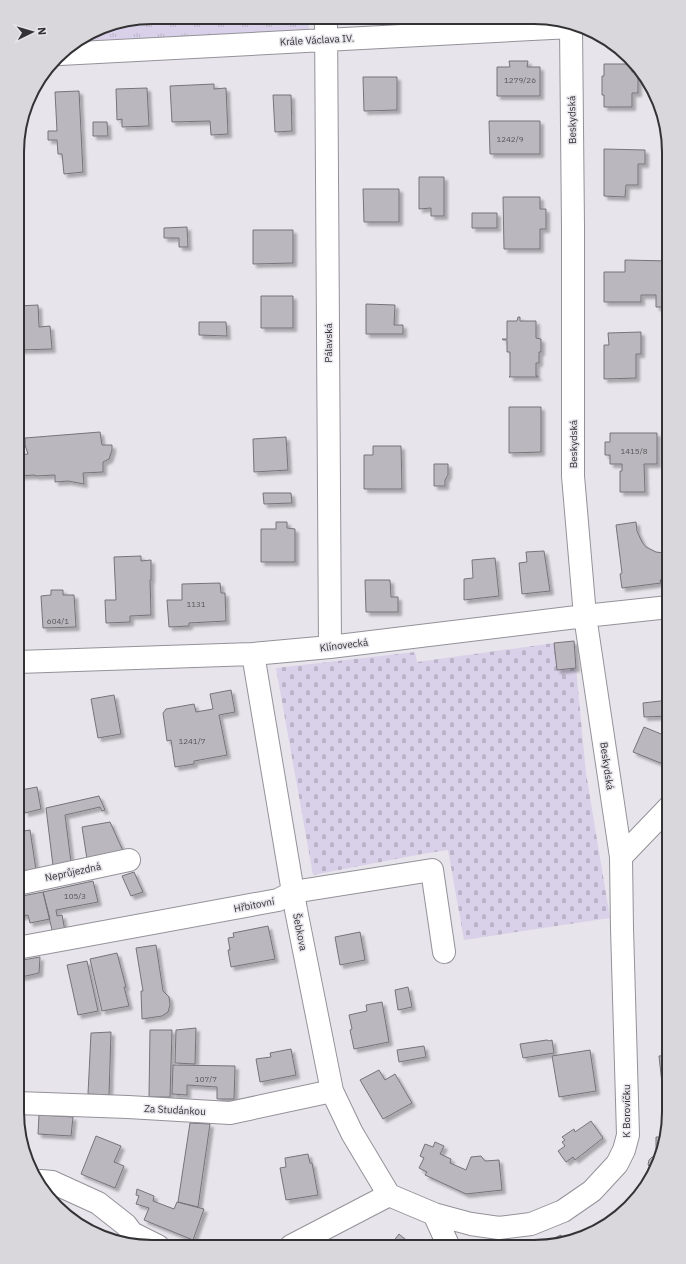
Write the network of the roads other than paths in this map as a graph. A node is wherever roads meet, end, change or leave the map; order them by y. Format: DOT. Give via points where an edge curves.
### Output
graph roads {
  1 [pos="326,24"];
  2 [pos="564,27"];
  3 [pos="572,30"];
  4 [pos="326,40"];
  5 [pos="71,53"];
  6 [pos="662,608"];
  7 [pos="585,616"];
  8 [pos="330,647"];
  9 [pos="252,654"];
  10 [pos="24,662"];
  11 [pos="662,814"];
  12 [pos="621,857"];
  13 [pos="129,860"];
  14 [pos="24,882"];
  15 [pos="293,892"];
  16 [pos="24,947"];
  17 [pos="444,952"];
  18 [pos="332,1091"];
  19 [pos="24,1103"];
  20 [pos="45,1181"];
  21 [pos="389,1195"];
  22 [pos="434,1214"];
  23 [pos="146,1240"];
  24 [pos="303,1240"];
  25 [pos="446,1240"];
  1 -- 4 [label="street, Pálavská"];
  2 -- 4 [label="street, Krále Václava IV."];
  3 -- 7 [label="street, Beskydská" via="573,476"];
  4 -- 5 [label="street, Krále Václava IV."];
  4 -- 8 [label="street, Pálavská"];
  6 -- 7 [label="street, Klínovecká"];
  7 -- 8 [label="street, Klínovecká"];
  7 -- 12 [label="street, Beskydská"];
  8 -- 9 [label="street, Klínovecká"];
  9 -- 10 [label="street, Klínovecká"];
  9 -- 15 [label="street, Šebkova"];
  11 -- 12 [label="street"];
  12 -- 22 [label="street, K Borovíčku" via="628,1135 617,1164 592,1191 563,1211 531,1224 499,1228"];
  13 -- 14 [label="street, Neprůjezdná"];
  15 -- 16 [label="street, Hřbitovní" via="278,900"];
  15 -- 17 [label="street, Hřbitovní" via="432,870"];
  15 -- 18 [label="street, Šebkova"];
  18 -- 19 [label="street, Za Studánkou" via="230,1113"];
  18 -- 21 [label="street, Šebkova" via="352,1133"];
  20 -- 23 [label="street" via="52,1182 98,1203 132,1232"];
  21 -- 22 [label="street, K Borovíčku"];
  21 -- 24 [label="street"];
  22 -- 25 [label="street"];
}
